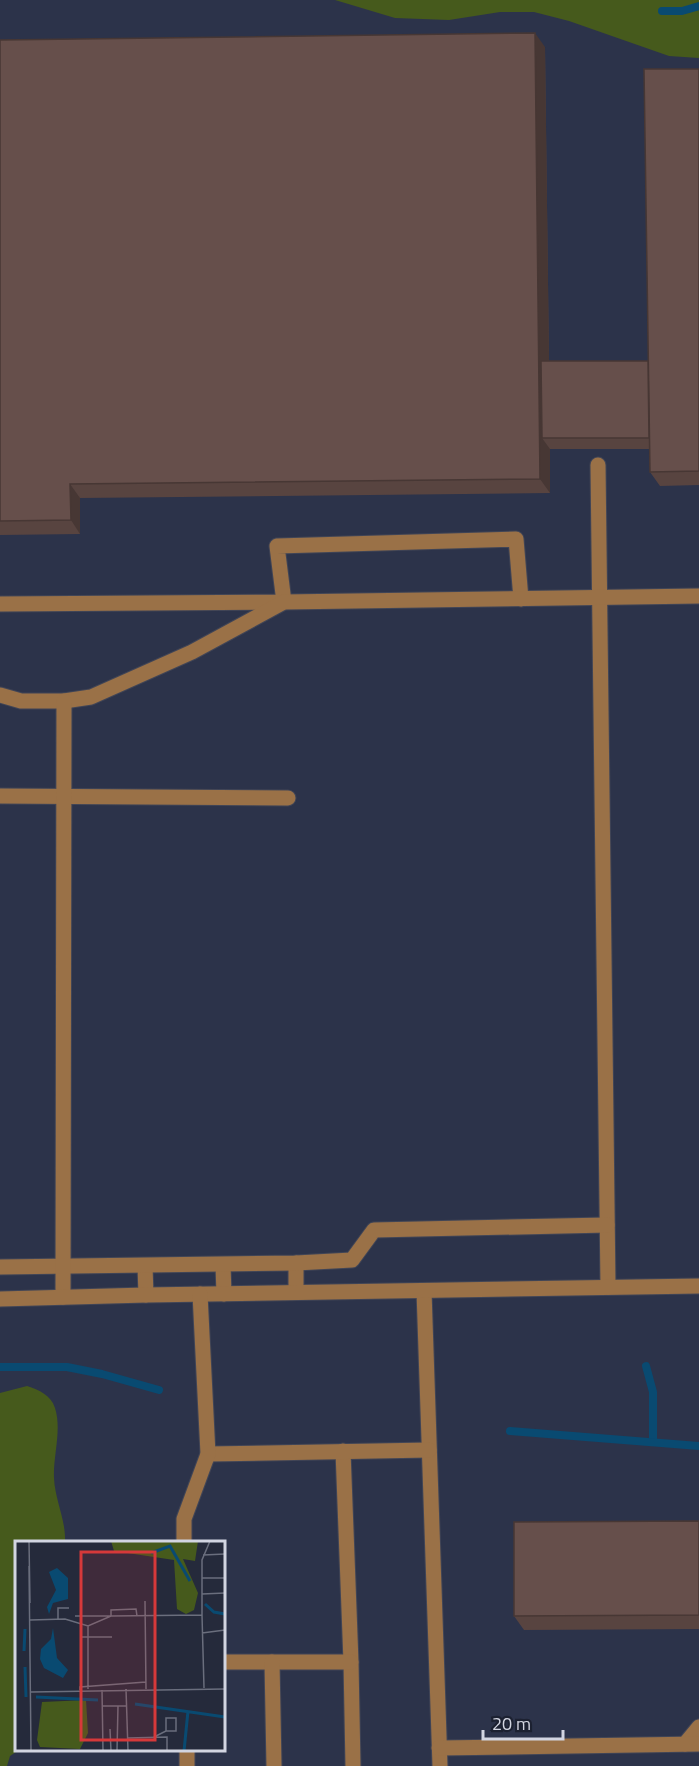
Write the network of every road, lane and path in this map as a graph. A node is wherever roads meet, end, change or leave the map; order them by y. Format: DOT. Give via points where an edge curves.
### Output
graph roads {
  1 [pos="598,465"];
  2 [pos="699,596"];
  3 [pos="599,598"];
  4 [pos="521,599"];
  5 [pos="284,602"];
  6 [pos="0,604"];
  7 [pos="0,695"];
  8 [pos="64,701"];
  9 [pos="0,796"];
  10 [pos="64,797"];
  11 [pos="288,798"];
  12 [pos="607,1225"];
  13 [pos="296,1263"];
  14 [pos="223,1265"];
  15 [pos="63,1266"];
  16 [pos="146,1266"];
  17 [pos="0,1267"];
  18 [pos="699,1286"];
  19 [pos="608,1287"];
  20 [pos="424,1291"];
  21 [pos="296,1292"];
  22 [pos="200,1294"];
  23 [pos="224,1294"];
  24 [pos="146,1295"];
  25 [pos="63,1297"];
  26 [pos="0,1299"];
  27 [pos="429,1450"];
  28 [pos="343,1451"];
  29 [pos="208,1454"];
  30 [pos="184,1541"];
  31 [pos="225,1662"];
  32 [pos="272,1662"];
  33 [pos="351,1662"];
  34 [pos="699,1727"];
  35 [pos="692,1744"];
  36 [pos="439,1748"];
  37 [pos="274,1766"];
  38 [pos="353,1766"];
  39 [pos="440,1766"];
  1 -- 3 [label="lane"];
  2 -- 3 [label="lane"];
  3 -- 4 [label="lane"];
  3 -- 12 [label="lane"];
  4 -- 5 [label="lane"];
  4 -- 5 [label="lane" via="516,539 277,546"];
  5 -- 6 [label="lane"];
  5 -- 8 [label="lane" via="192,652 91,697"];
  7 -- 8 [label="lane" via="21,701"];
  8 -- 10 [label="lane"];
  9 -- 10 [label="lane"];
  10 -- 11 [label="lane"];
  10 -- 15 [label="lane"];
  12 -- 13 [label="lane" via="374,1230 352,1260"];
  12 -- 19 [label="lane"];
  13 -- 14 [label="lane"];
  13 -- 21 [label="lane"];
  14 -- 16 [label="lane"];
  14 -- 23 [label="lane"];
  15 -- 16 [label="lane"];
  15 -- 17 [label="lane"];
  15 -- 25 [label="lane"];
  16 -- 24 [label="lane"];
  18 -- 19 [label="lane"];
  19 -- 20 [label="lane"];
  20 -- 21 [label="lane"];
  20 -- 27 [label="lane"];
  21 -- 23 [label="lane"];
  22 -- 23 [label="lane"];
  22 -- 24 [label="lane"];
  22 -- 29 [label="lane"];
  24 -- 25 [label="lane"];
  25 -- 26 [label="lane"];
  27 -- 28 [label="lane"];
  27 -- 36 [label="lane"];
  28 -- 29 [label="lane"];
  28 -- 33 [label="lane"];
  29 -- 30 [label="lane" via="184,1519"];
  31 -- 32 [label="lane"];
  32 -- 33 [label="lane"];
  32 -- 37 [label="lane"];
  33 -- 38 [label="lane"];
  34 -- 35 [label="lane"];
  35 -- 36 [label="lane"];
  36 -- 39 [label="lane"];
}
